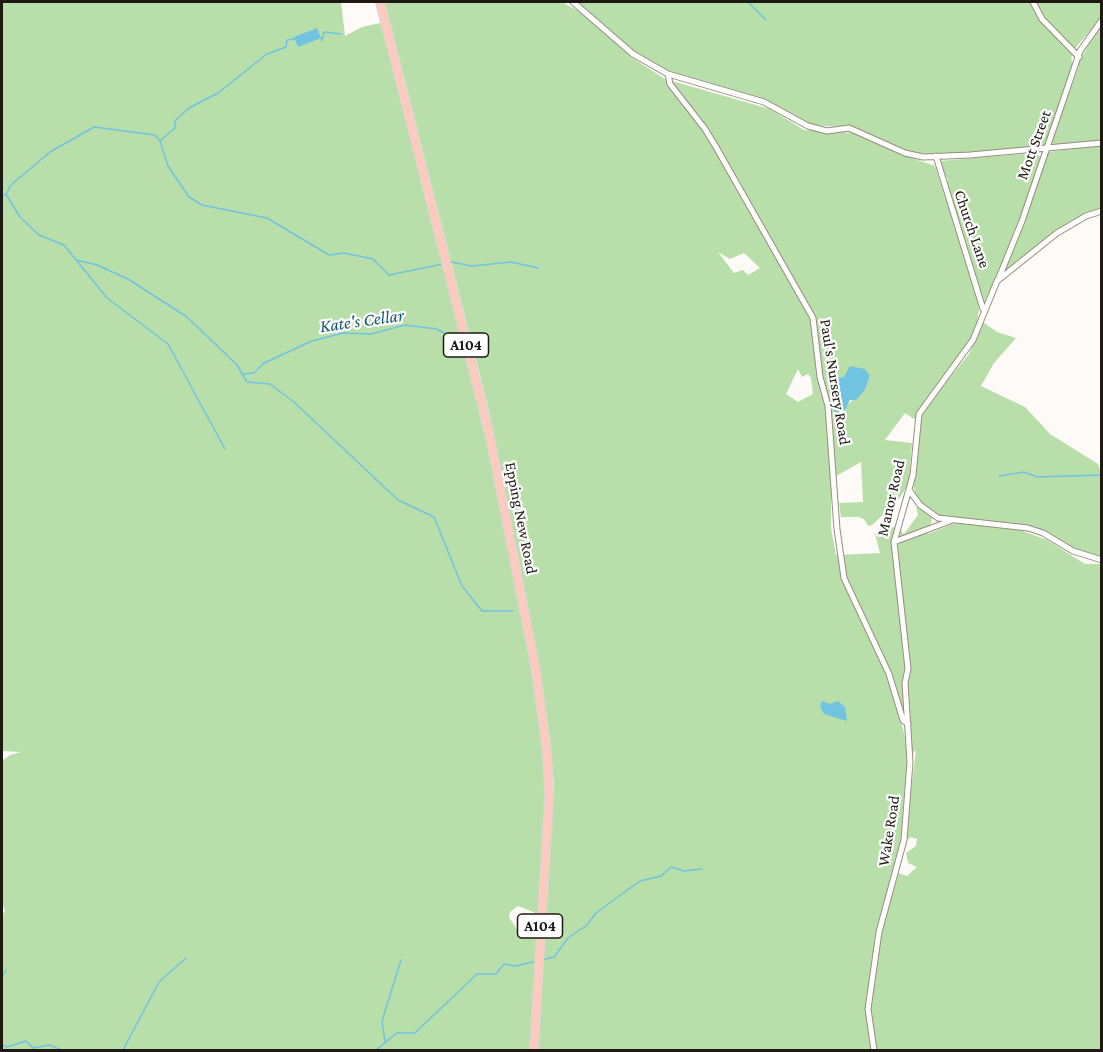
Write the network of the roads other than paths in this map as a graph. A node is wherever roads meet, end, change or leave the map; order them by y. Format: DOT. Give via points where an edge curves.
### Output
graph roads {
  1 [pos="380,2"];
  2 [pos="573,2"];
  3 [pos="1033,2"];
  4 [pos="1101,20"];
  5 [pos="1078,57"];
  6 [pos="668,74"];
  7 [pos="1101,143"];
  8 [pos="1046,149"];
  9 [pos="936,156"];
  10 [pos="1101,211"];
  11 [pos="997,281"];
  12 [pos="983,311"];
  13 [pos="909,490"];
  14 [pos="952,520"];
  15 [pos="894,542"];
  16 [pos="1101,560"];
  17 [pos="865,622"];
  18 [pos="908,724"];
  19 [pos="534,1050"];
  20 [pos="874,1050"];
  1 -- 19 [label="main road, Epping New Road / A104" via="489,432 536,671 549,798"];
  2 -- 6 [label="street" via="633,54"];
  3 -- 5 [label="street" via="1042,19"];
  4 -- 5 [label="street, Mott Street"];
  5 -- 8 [label="street, Mott Street"];
  6 -- 9 [label="street" via="764,102 808,126 827,131 849,128 905,153"];
  6 -- 17 [label="street, Paul's Nursery Road" via="670,84 716,147 813,318 820,377 828,406 844,578"];
  7 -- 8 [label="street"];
  8 -- 9 [label="street"];
  8 -- 11 [label="street, Mott Street"];
  9 -- 12 [label="street, Church Lane"];
  10 -- 11 [label="street, Manor Road" via="1057,233"];
  11 -- 12 [label="street, Manor Road"];
  12 -- 13 [label="street, Manor Road" via="973,340 919,414"];
  13 -- 14 [label="street" via="926,510 938,518"];
  13 -- 15 [label="street, Manor Road"];
  14 -- 15 [label="street"];
  14 -- 16 [label="street" via="1028,528"];
  15 -- 18 [label="street, Manor Road" via="908,669"];
  17 -- 18 [label="street, Wake Road" via="889,674 903,720"];
  18 -- 20 [label="street, Wake Road" via="910,762 904,840 879,932 868,1009"];
}
